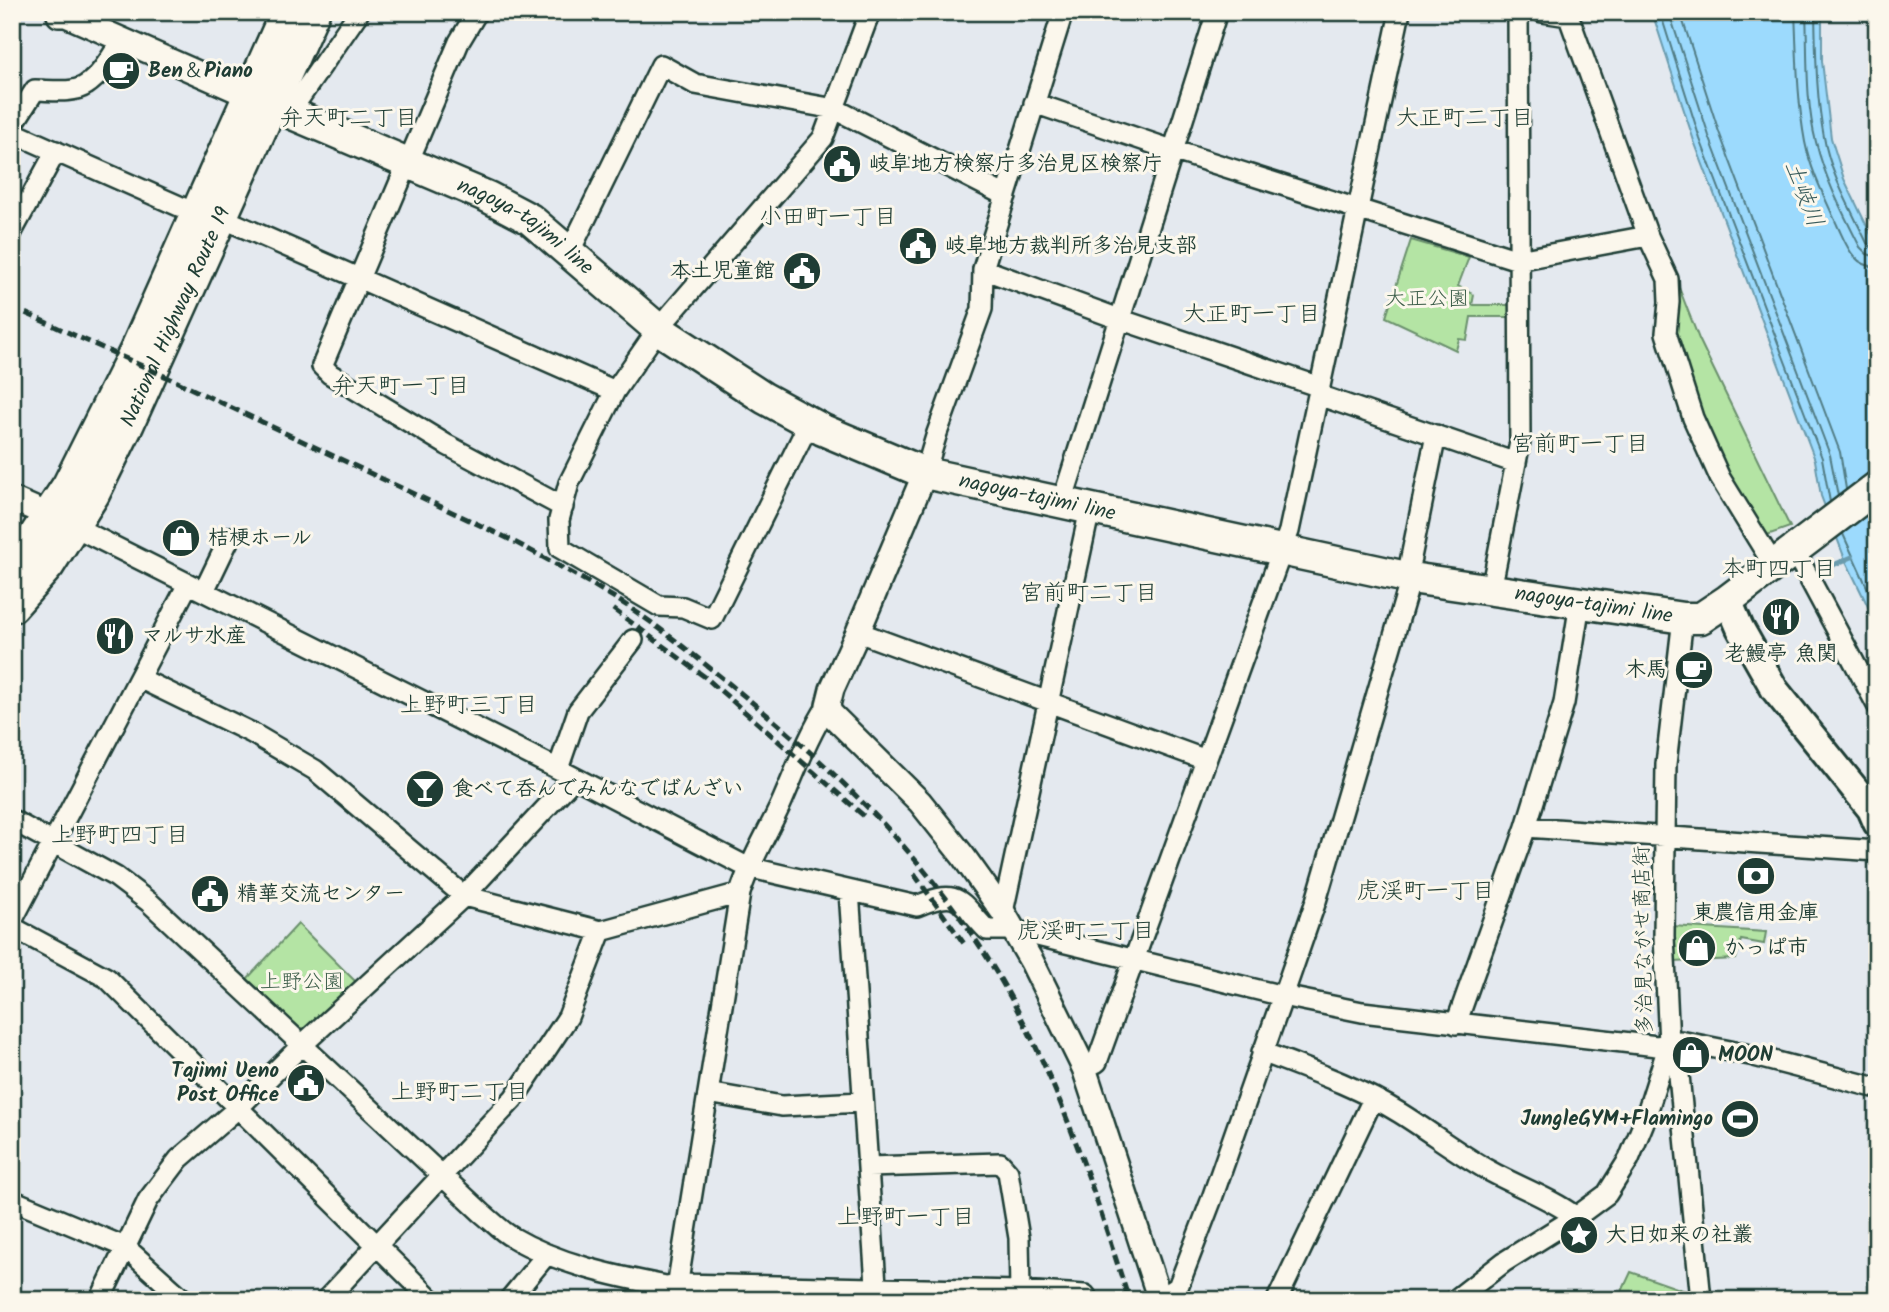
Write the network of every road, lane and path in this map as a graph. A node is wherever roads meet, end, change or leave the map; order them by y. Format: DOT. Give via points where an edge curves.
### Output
graph roads {
  1 [pos="287,12"];
  2 [pos="313,12"];
  3 [pos="359,12"];
  4 [pos="477,12"];
  5 [pos="870,12"];
  6 [pos="1063,12"];
  7 [pos="1217,12"];
  8 [pos="1400,12"];
  9 [pos="1518,12"];
  10 [pos="1542,12"];
  11 [pos="55,13"];
  12 [pos="1567,14"];
  13 [pos="122,40"];
  14 [pos="1034,103"];
  15 [pos="270,105"];
  16 [pos="835,109"];
  17 [pos="12,126"];
  18 [pos="12,132"];
  19 [pos="1172,150"];
  20 [pos="56,151"];
  21 [pos="407,162"];
  22 [pos="1006,196"];
  23 [pos="1357,208"];
  24 [pos="210,216"];
  25 [pos="12,232"];
  26 [pos="1648,236"];
  27 [pos="570,251"];
  28 [pos="1518,260"];
  29 [pos="983,268"];
  30 [pos="357,278"];
  31 [pos="1119,319"];
  32 [pos="658,329"];
  33 [pos="615,391"];
  34 [pos="1319,391"];
  35 [pos="809,423"];
  36 [pos="1436,435"];
  37 [pos="1516,463"];
  38 [pos="925,473"];
  39 [pos="1877,487"];
  40 [pos="12,499"];
  41 [pos="1062,502"];
  42 [pos="563,507"];
  43 [pos="1090,509"];
  44 [pos="60,521"];
  45 [pos="230,537"];
  46 [pos="1282,550"];
  47 [pos="1783,557"];
  48 [pos="12,565"];
  49 [pos="1409,577"];
  50 [pos="196,588"];
  51 [pos="1491,590"];
  52 [pos="1728,600"];
  53 [pos="1580,603"];
  54 [pos="12,606"];
  55 [pos="1683,618"];
  56 [pos="859,632"];
  57 [pos="633,640"];
  58 [pos="139,678"];
  59 [pos="1049,701"];
  60 [pos="828,705"];
  61 [pos="1877,705"];
  62 [pos="1206,760"];
  63 [pos="566,774"];
  64 [pos="12,820"];
  65 [pos="1877,823"];
  66 [pos="1526,827"];
  67 [pos="1665,838"];
  68 [pos="54,843"];
  69 [pos="1877,851"];
  70 [pos="747,867"];
  71 [pos="849,891"];
  72 [pos="740,893"];
  73 [pos="464,895"];
  74 [pos="12,921"];
  75 [pos="1008,921"];
  76 [pos="12,927"];
  77 [pos="601,931"];
  78 [pos="1133,958"];
  79 [pos="1283,996"];
  80 [pos="1457,1024"];
  81 [pos="1668,1044"];
  82 [pos="302,1045"];
  83 [pos="1262,1052"];
  84 [pos="1084,1068"];
  85 [pos="1877,1088"];
  86 [pos="708,1093"];
  87 [pos="1373,1099"];
  88 [pos="862,1102"];
  89 [pos="237,1108"];
  90 [pos="868,1167"];
  91 [pos="444,1175"];
  92 [pos="12,1200"];
  93 [pos="1576,1217"];
  94 [pos="125,1247"];
  95 [pos="378,1247"];
  96 [pos="547,1254"];
  97 [pos="1020,1291"];
  98 [pos="677,1292"];
  99 [pos="877,1294"];
  100 [pos="1160,1299"];
  101 [pos="100,1300"];
  102 [pos="184,1300"];
  103 [pos="327,1300"];
  104 [pos="432,1300"];
  105 [pos="509,1300"];
  106 [pos="1088,1300"];
  107 [pos="1190,1300"];
  108 [pos="1277,1300"];
  109 [pos="1455,1300"];
  110 [pos="1701,1300"];
  1 -- 15 [label="highway, National Highway Route 19"];
  2 -- 15 [label="highway, National Highway Route 19"];
  3 -- 15 [label="street"];
  4 -- 21 [label="street" via="459,42"];
  5 -- 16 [label="street"];
  6 -- 14 [label="street"];
  7 -- 19 [label="street"];
  8 -- 23 [label="street"];
  9 -- 28 [label="street"];
  10 -- 12 [label="street"];
  11 -- 13 [label="street"];
  12 -- 26 [label="street"];
  13 -- 15 [label="street"];
  13 -- 17 [label="street" via="85,86 35,90"];
  14 -- 19 [label="street"];
  14 -- 22 [label="street"];
  15 -- 21 [label="main road, nagoya-tajimi line"];
  15 -- 24 [label="highway, National Highway Route 19"];
  16 -- 22 [label="street"];
  16 -- 27 [label="street" via="695,84 661,65"];
  16 -- 32 [label="street" via="823,138"];
  18 -- 20 [label="street"];
  19 -- 23 [label="street"];
  19 -- 31 [label="street"];
  20 -- 24 [label="street"];
  20 -- 25 [label="street"];
  21 -- 27 [label="main road, nagoya-tajimi line" via="530,219"];
  21 -- 30 [label="street"];
  22 -- 29 [label="street"];
  23 -- 28 [label="street"];
  23 -- 34 [label="street"];
  24 -- 30 [label="street"];
  24 -- 44 [label="highway, National Highway Route 19" via="128,423 93,494"];
  26 -- 28 [label="street"];
  26 -- 47 [label="street" via="1668,279 1666,333 1693,418 1720,478"];
  27 -- 32 [label="main road, nagoya-tajimi line"];
  28 -- 37 [label="street" via="1520,442"];
  29 -- 31 [label="street"];
  29 -- 38 [label="street" via="982,309"];
  30 -- 33 [label="street"];
  30 -- 42 [label="street" via="322,366 447,445"];
  31 -- 34 [label="street"];
  31 -- 41 [label="street"];
  32 -- 33 [label="street"];
  32 -- 35 [label="main road, nagoya-tajimi line"];
  33 -- 42 [label="street" via="569,483"];
  34 -- 36 [label="street"];
  34 -- 46 [label="street"];
  35 -- 38 [label="main road, nagoya-tajimi line"];
  35 -- 42 [label="street" via="712,619 683,607 659,606 559,548"];
  36 -- 37 [label="street"];
  36 -- 49 [label="street"];
  37 -- 51 [label="street"];
  38 -- 41 [label="main road, nagoya-tajimi line"];
  38 -- 56 [label="street"];
  39 -- 47 [label="main road, nagoya-tajimi line"];
  40 -- 44 [label="street"];
  41 -- 43 [label="main road, nagoya-tajimi line"];
  43 -- 46 [label="main road, nagoya-tajimi line"];
  43 -- 59 [label="street"];
  44 -- 48 [label="highway, National Highway Route 19"];
  44 -- 50 [label="street"];
  44 -- 54 [label="highway, National Highway Route 19" via="48,565"];
  45 -- 50 [label="street"];
  46 -- 49 [label="main road, nagoya-tajimi line"];
  46 -- 62 [label="street"];
  47 -- 52 [label="main road, nagoya-tajimi line"];
  47 -- 61 [label="street"];
  49 -- 51 [label="main road, nagoya-tajimi line"];
  49 -- 79 [label="street" via="1316,901"];
  50 -- 58 [label="street"];
  50 -- 63 [label="street"];
  51 -- 53 [label="main road, nagoya-tajimi line"];
  52 -- 55 [label="main road, nagoya-tajimi line" via="1701,618"];
  52 -- 65 [label="main road" via="1775,691 1871,809"];
  53 -- 55 [label="main road, nagoya-tajimi line"];
  53 -- 66 [label="street" via="1564,703"];
  55 -- 67 [label="street, 多治見ながせ商店街" via="1666,764"];
  56 -- 59 [label="street"];
  56 -- 60 [label="street"];
  57 -- 63 [label="street" via="579,711"];
  58 -- 68 [label="street"];
  58 -- 73 [label="street" via="252,733 315,770"];
  59 -- 62 [label="street"];
  59 -- 75 [label="street"];
  60 -- 70 [label="street"];
  60 -- 75 [label="street" via="834,720 920,802"];
  62 -- 78 [label="street"];
  63 -- 70 [label="street"];
  63 -- 73 [label="street"];
  64 -- 68 [label="street"];
  66 -- 67 [label="street"];
  66 -- 80 [label="street"];
  67 -- 69 [label="street"];
  67 -- 81 [label="street, 多治見ながせ商店街"];
  68 -- 74 [label="street"];
  68 -- 82 [label="street" via="116,877 149,902"];
  70 -- 71 [label="street"];
  70 -- 72 [label="street"];
  71 -- 75 [label="street" via="917,906 944,896 956,898 987,930"];
  71 -- 88 [label="street"];
  72 -- 77 [label="street"];
  72 -- 86 [label="street"];
  73 -- 77 [label="street"];
  73 -- 82 [label="street"];
  75 -- 78 [label="street"];
  75 -- 84 [label="street"];
  76 -- 89 [label="street" via="107,978"];
  77 -- 91 [label="street" via="568,1017 514,1098"];
  78 -- 79 [label="street"];
  78 -- 84 [label="street" via="1097,1062"];
  79 -- 80 [label="street"];
  79 -- 83 [label="street"];
  80 -- 81 [label="street"];
  81 -- 85 [label="street" via="1680,1041 1739,1053"];
  81 -- 93 [label="street" via="1629,1159 1607,1194"];
  81 -- 110 [label="street, 多治見ながせ商店街" via="1678,1065"];
  82 -- 89 [label="street"];
  82 -- 91 [label="street"];
  83 -- 87 [label="street"];
  83 -- 100 [label="street" via="1178,1287"];
  84 -- 100 [label="street"];
  86 -- 88 [label="street" via="782,1106"];
  86 -- 98 [label="street"];
  87 -- 93 [label="street" via="1486,1169"];
  87 -- 108 [label="street"];
  88 -- 90 [label="street"];
  89 -- 94 [label="street" via="179,1159 149,1200"];
  89 -- 95 [label="street"];
  90 -- 97 [label="street" via="1000,1163 1007,1172 1019,1238"];
  90 -- 99 [label="street"];
  91 -- 95 [label="street"];
  91 -- 96 [label="street" via="510,1236"];
  92 -- 94 [label="street"];
  93 -- 109 [label="street" via="1504,1262"];
  94 -- 101 [label="street"];
  94 -- 102 [label="street"];
  95 -- 103 [label="street"];
  95 -- 104 [label="street"];
  96 -- 98 [label="street"];
  96 -- 105 [label="street"];
  97 -- 99 [label="street"];
  97 -- 106 [label="street" via="1085,1295"];
  98 -- 99 [label="street"];
  100 -- 107 [label="street"];
}
